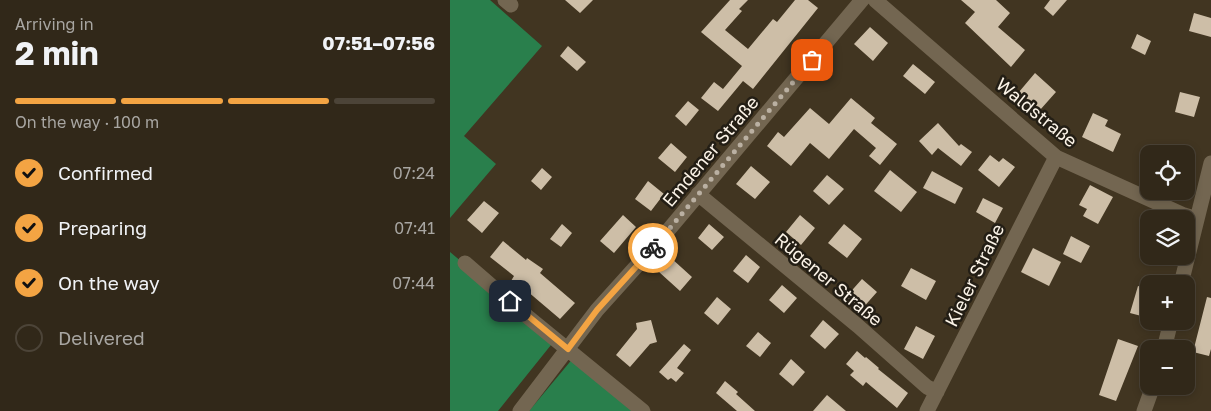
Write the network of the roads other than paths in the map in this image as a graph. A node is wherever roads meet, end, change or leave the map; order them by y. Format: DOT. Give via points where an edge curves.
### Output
graph roads {
  1 [pos="862,0"];
  2 [pos="875,0"];
  3 [pos="1056,157"];
  4 [pos="1211,163"];
  5 [pos="698,194"];
  6 [pos="1197,218"];
  7 [pos="465,263"];
  8 [pos="1183,275"];
  9 [pos="568,349"];
  10 [pos="937,392"];
  11 [pos="1150,395"];
  12 [pos="520,411"];
  13 [pos="643,411"];
  14 [pos="927,411"];
  15 [pos="1144,411"];
  1 -- 5 [label="street, Emdener Straße"];
  2 -- 3 [label="street, Waldstraße"];
  3 -- 6 [label="street, Waldstraße"];
  3 -- 10 [label="street, Kieler Straße"];
  4 -- 6 [label="street"];
  5 -- 9 [label="street, Emdener Straße" via="597,310"];
  5 -- 10 [label="street, Rügener Straße" via="927,387"];
  6 -- 8 [label="street"];
  7 -- 9 [label="street"];
  9 -- 12 [label="street, Emdener Straße"];
  9 -- 13 [label="street"];
  10 -- 14 [label="street, Kieler Straße"];
  11 -- 15 [label="street"];
}
